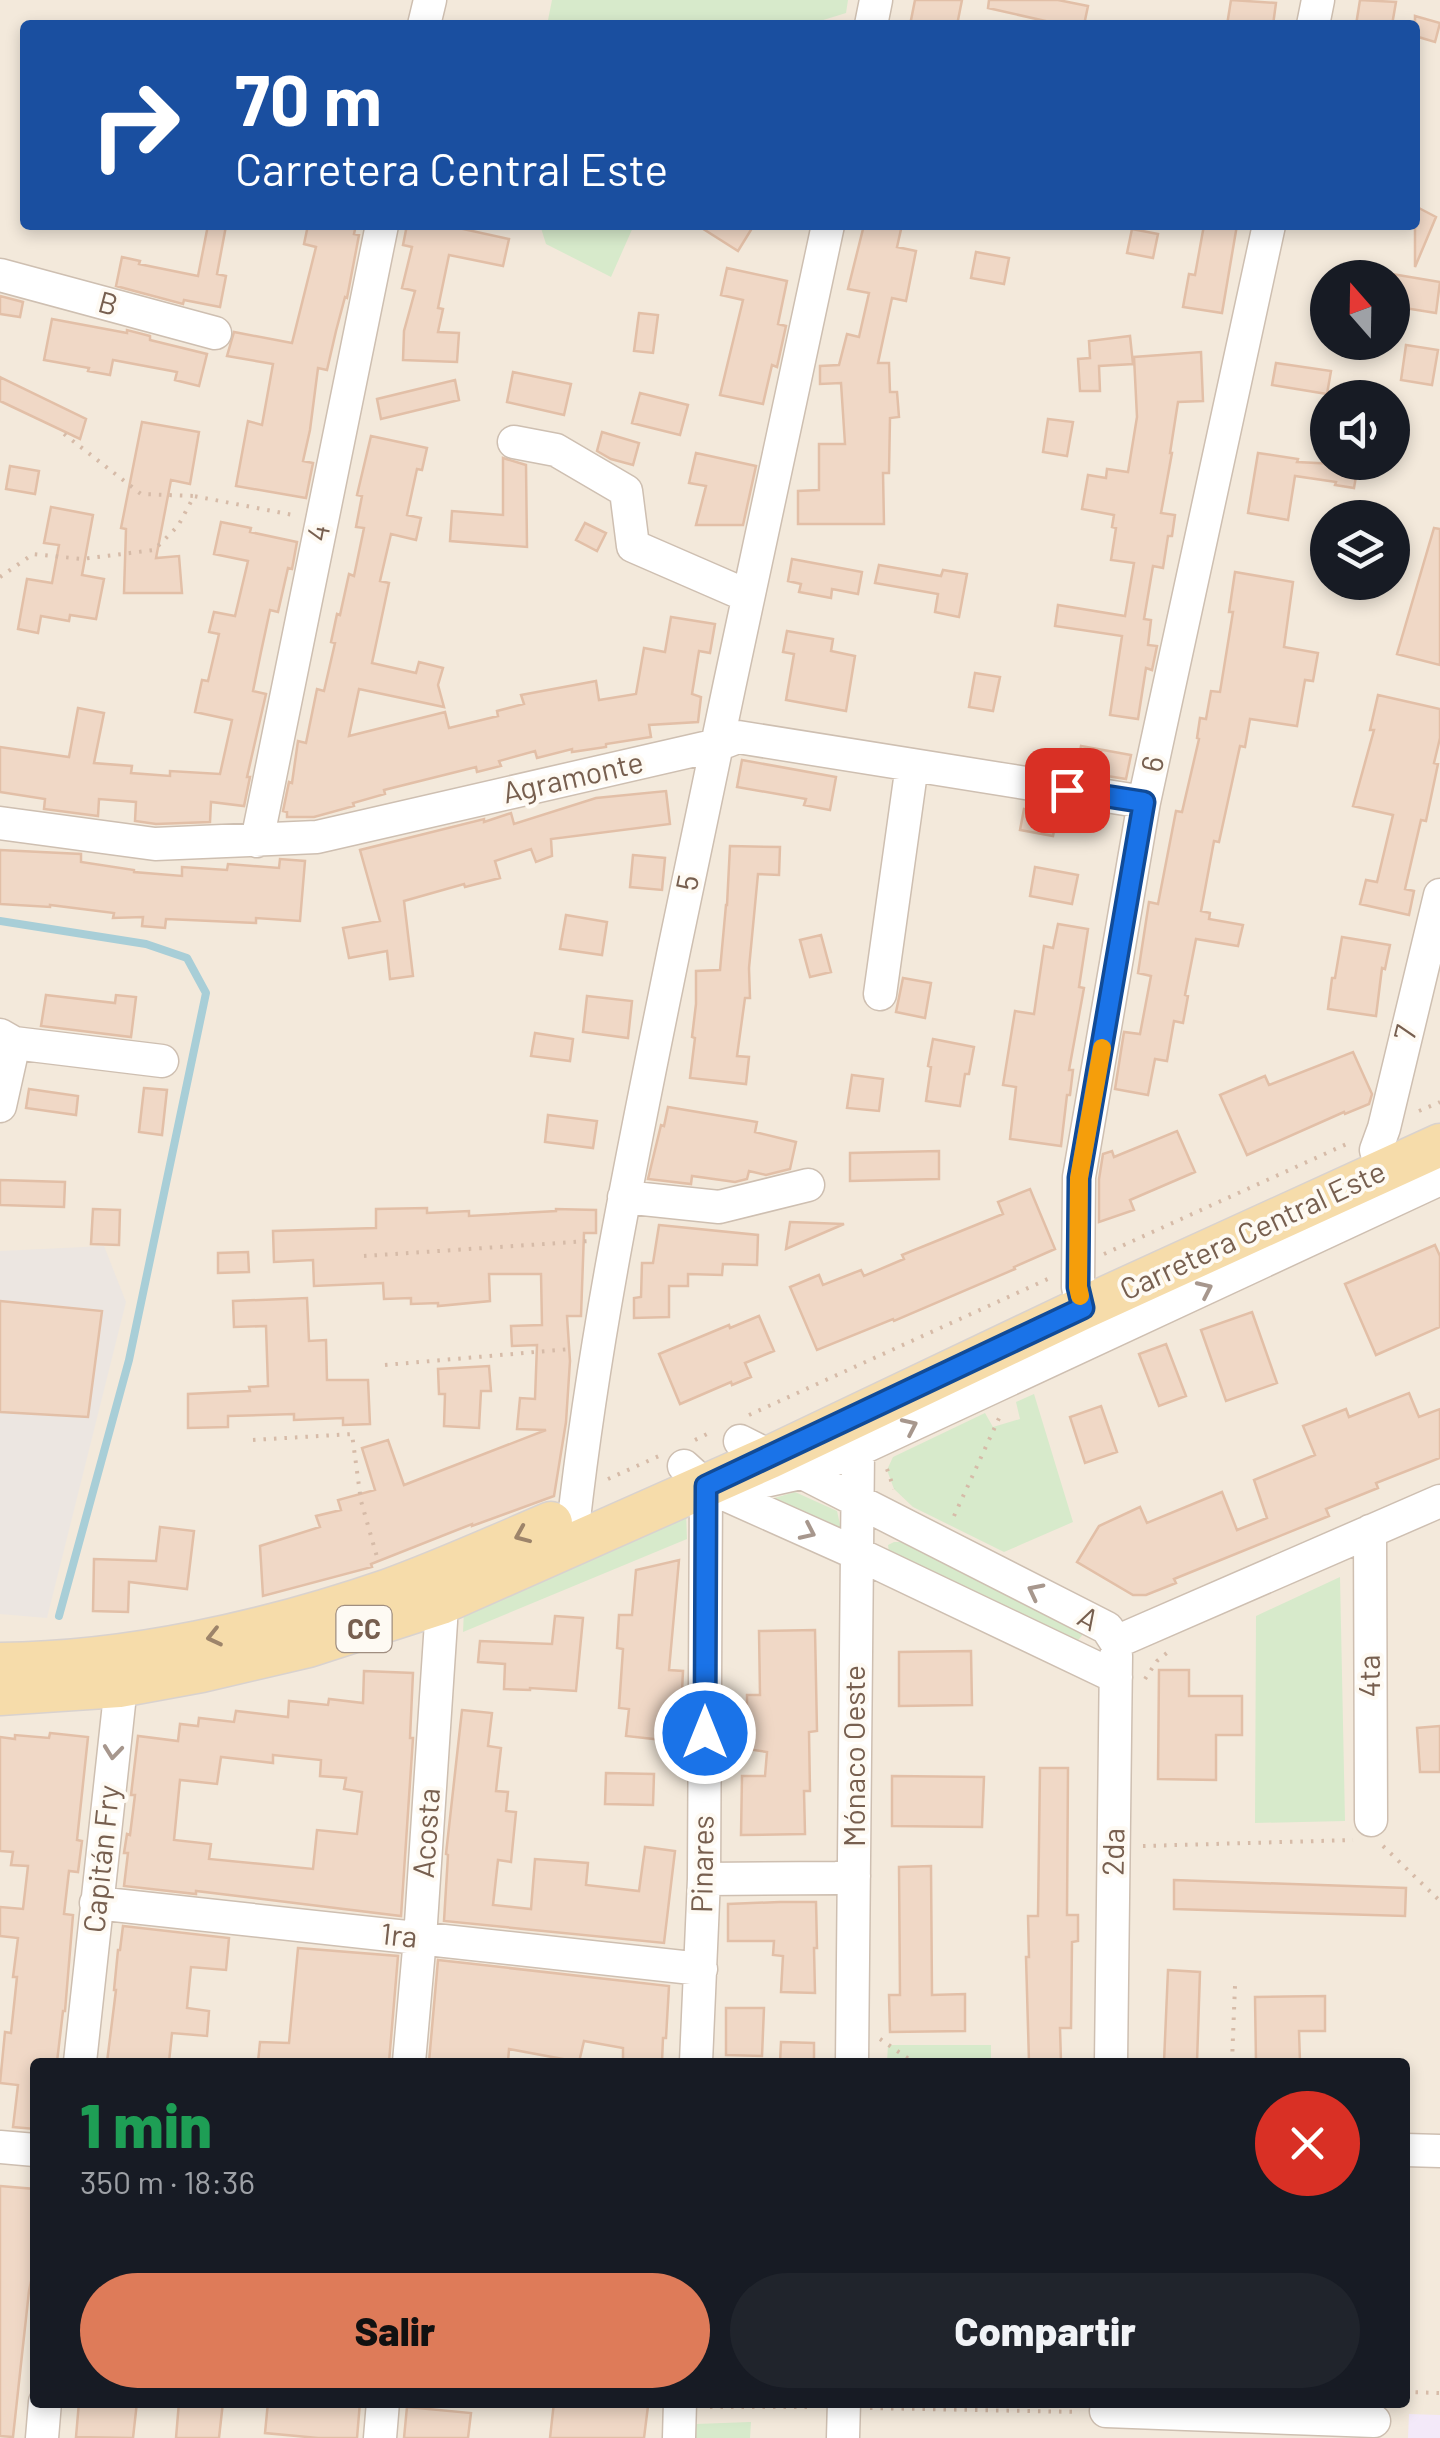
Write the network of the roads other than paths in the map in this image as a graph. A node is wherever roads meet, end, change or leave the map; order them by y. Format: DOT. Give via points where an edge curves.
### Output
graph roads {
  1 [pos="381,230"];
  2 [pos="827,230"];
  3 [pos="1268,230"];
  4 [pos="0,275"];
  5 [pos="215,333"];
  6 [pos="514,442"];
  7 [pos="748,596"];
  8 [pos="716,745"];
  9 [pos="912,764"];
  10 [pos="1144,802"];
  11 [pos="0,824"];
  12 [pos="257,841"];
  13 [pos="1440,895"];
  14 [pos="880,994"];
  15 [pos="7,1039"];
  16 [pos="162,1062"];
  17 [pos="0,1106"];
  18 [pos="1440,1121"];
  19 [pos="1440,1146"];
  20 [pos="1381,1150"];
  21 [pos="1440,1180"];
  22 [pos="808,1185"];
  23 [pos="624,1197"];
  24 [pos="1080,1287"];
  25 [pos="753,1445"];
  26 [pos="858,1450"];
  27 [pos="691,1468"];
  28 [pos="858,1500"];
  29 [pos="1440,1501"];
  30 [pos="574,1518"];
  31 [pos="1370,1532"];
  32 [pos="858,1554"];
  33 [pos="437,1588"];
  34 [pos="1116,1642"];
  35 [pos="0,1664"];
  36 [pos="118,1671"];
  37 [pos="1128,1682"];
  38 [pos="0,1694"];
  39 [pos="1369,1825"];
  40 [pos="854,1876"];
  41 [pos="704,1879"];
  42 [pos="96,1904"];
  43 [pos="420,1938"];
  44 [pos="701,1969"];
  45 [pos="80,2058"];
  46 [pos="408,2058"];
  47 [pos="696,2058"];
  48 [pos="852,2058"];
  49 [pos="1111,2058"];
  50 [pos="0,2147"];
  51 [pos="30,2150"];
  52 [pos="1410,2150"];
  53 [pos="1440,2151"];
  54 [pos="44,2408"];
  55 [pos="382,2408"];
  56 [pos="1105,2417"];
  57 [pos="1374,2421"];
  58 [pos="42,2438"];
  59 [pos="380,2438"];
  1 -- 12 [label="street, 4"];
  2 -- 7 [label="street, 5"];
  3 -- 10 [label="street, 6"];
  4 -- 5 [label="street, B"];
  6 -- 7 [label="street" via="556,450 626,490 632,546"];
  7 -- 8 [label="street, 5"];
  8 -- 9 [label="street, Agramonte" via="738,737"];
  8 -- 12 [label="street, Agramonte" via="317,837"];
  8 -- 23 [label="street, 5"];
  9 -- 10 [label="street, Agramonte"];
  9 -- 14 [label="street"];
  10 -- 24 [label="street, 6" via="1079,1178"];
  11 -- 12 [label="street, Agramonte" via="155,844"];
  13 -- 20 [label="street, 7"];
  15 -- 16 [label="street"];
  15 -- 17 [label="street"];
  18 -- 20 [label="main road, Carretera Central Este / CC"];
  19 -- 20 [label="main road, Carretera Central Este / CC"];
  20 -- 24 [label="main road, Carretera Central Este / CC"];
  26 -- 21 [label="street, one-way"];
  22 -- 23 [label="street" via="718,1207"];
  23 -- 30 [label="street, 5"];
  24 -- 25 [label="main road, Carretera Central Este / CC"];
  25 -- 26 [label="street"];
  25 -- 27 [label="main road, Carretera Central Este / CC"];
  25 -- 28 [label="street, A"];
  26 -- 28 [label="street, Mónaco Oeste"];
  27 -- 30 [label="main road, Carretera Central Este / CC"];
  27 -- 32 [label="street, A, one-way"];
  27 -- 41 [label="street, Pinares"];
  28 -- 32 [label="street, Mónaco Oeste"];
  34 -- 28 [label="street, A, one-way" via="1107,1628"];
  29 -- 31 [label="street, A"];
  30 -- 33 [label="main road, Carretera Central Este / CC"];
  31 -- 34 [label="street, A"];
  31 -- 39 [label="street, 4ta"];
  32 -- 37 [label="street, A"];
  32 -- 40 [label="street, Mónaco Oeste"];
  33 -- 36 [label="main road, Carretera Central Este / CC" via="308,1646"];
  33 -- 43 [label="street, Acosta"];
  34 -- 37 [label="street, 2da"];
  35 -- 36 [label="main road, Carretera Central Este / CC"];
  36 -- 38 [label="main road, Carretera Central Este / CC"];
  36 -- 42 [label="street, Capitán Fry, one-way"];
  37 -- 49 [label="street, 2da"];
  40 -- 41 [label="street"];
  40 -- 48 [label="street, Mónaco Oeste"];
  41 -- 44 [label="street, Pinares"];
  42 -- 43 [label="street, 1ra"];
  42 -- 45 [label="street, Capitán Fry"];
  43 -- 44 [label="street, 1ra"];
  43 -- 46 [label="street, Acosta"];
  44 -- 47 [label="street, Pinares"];
  50 -- 51 [label="street"];
  52 -- 53 [label="street"];
  54 -- 58 [label="street"];
  55 -- 59 [label="street"];
  56 -- 57 [label="street"];
}
